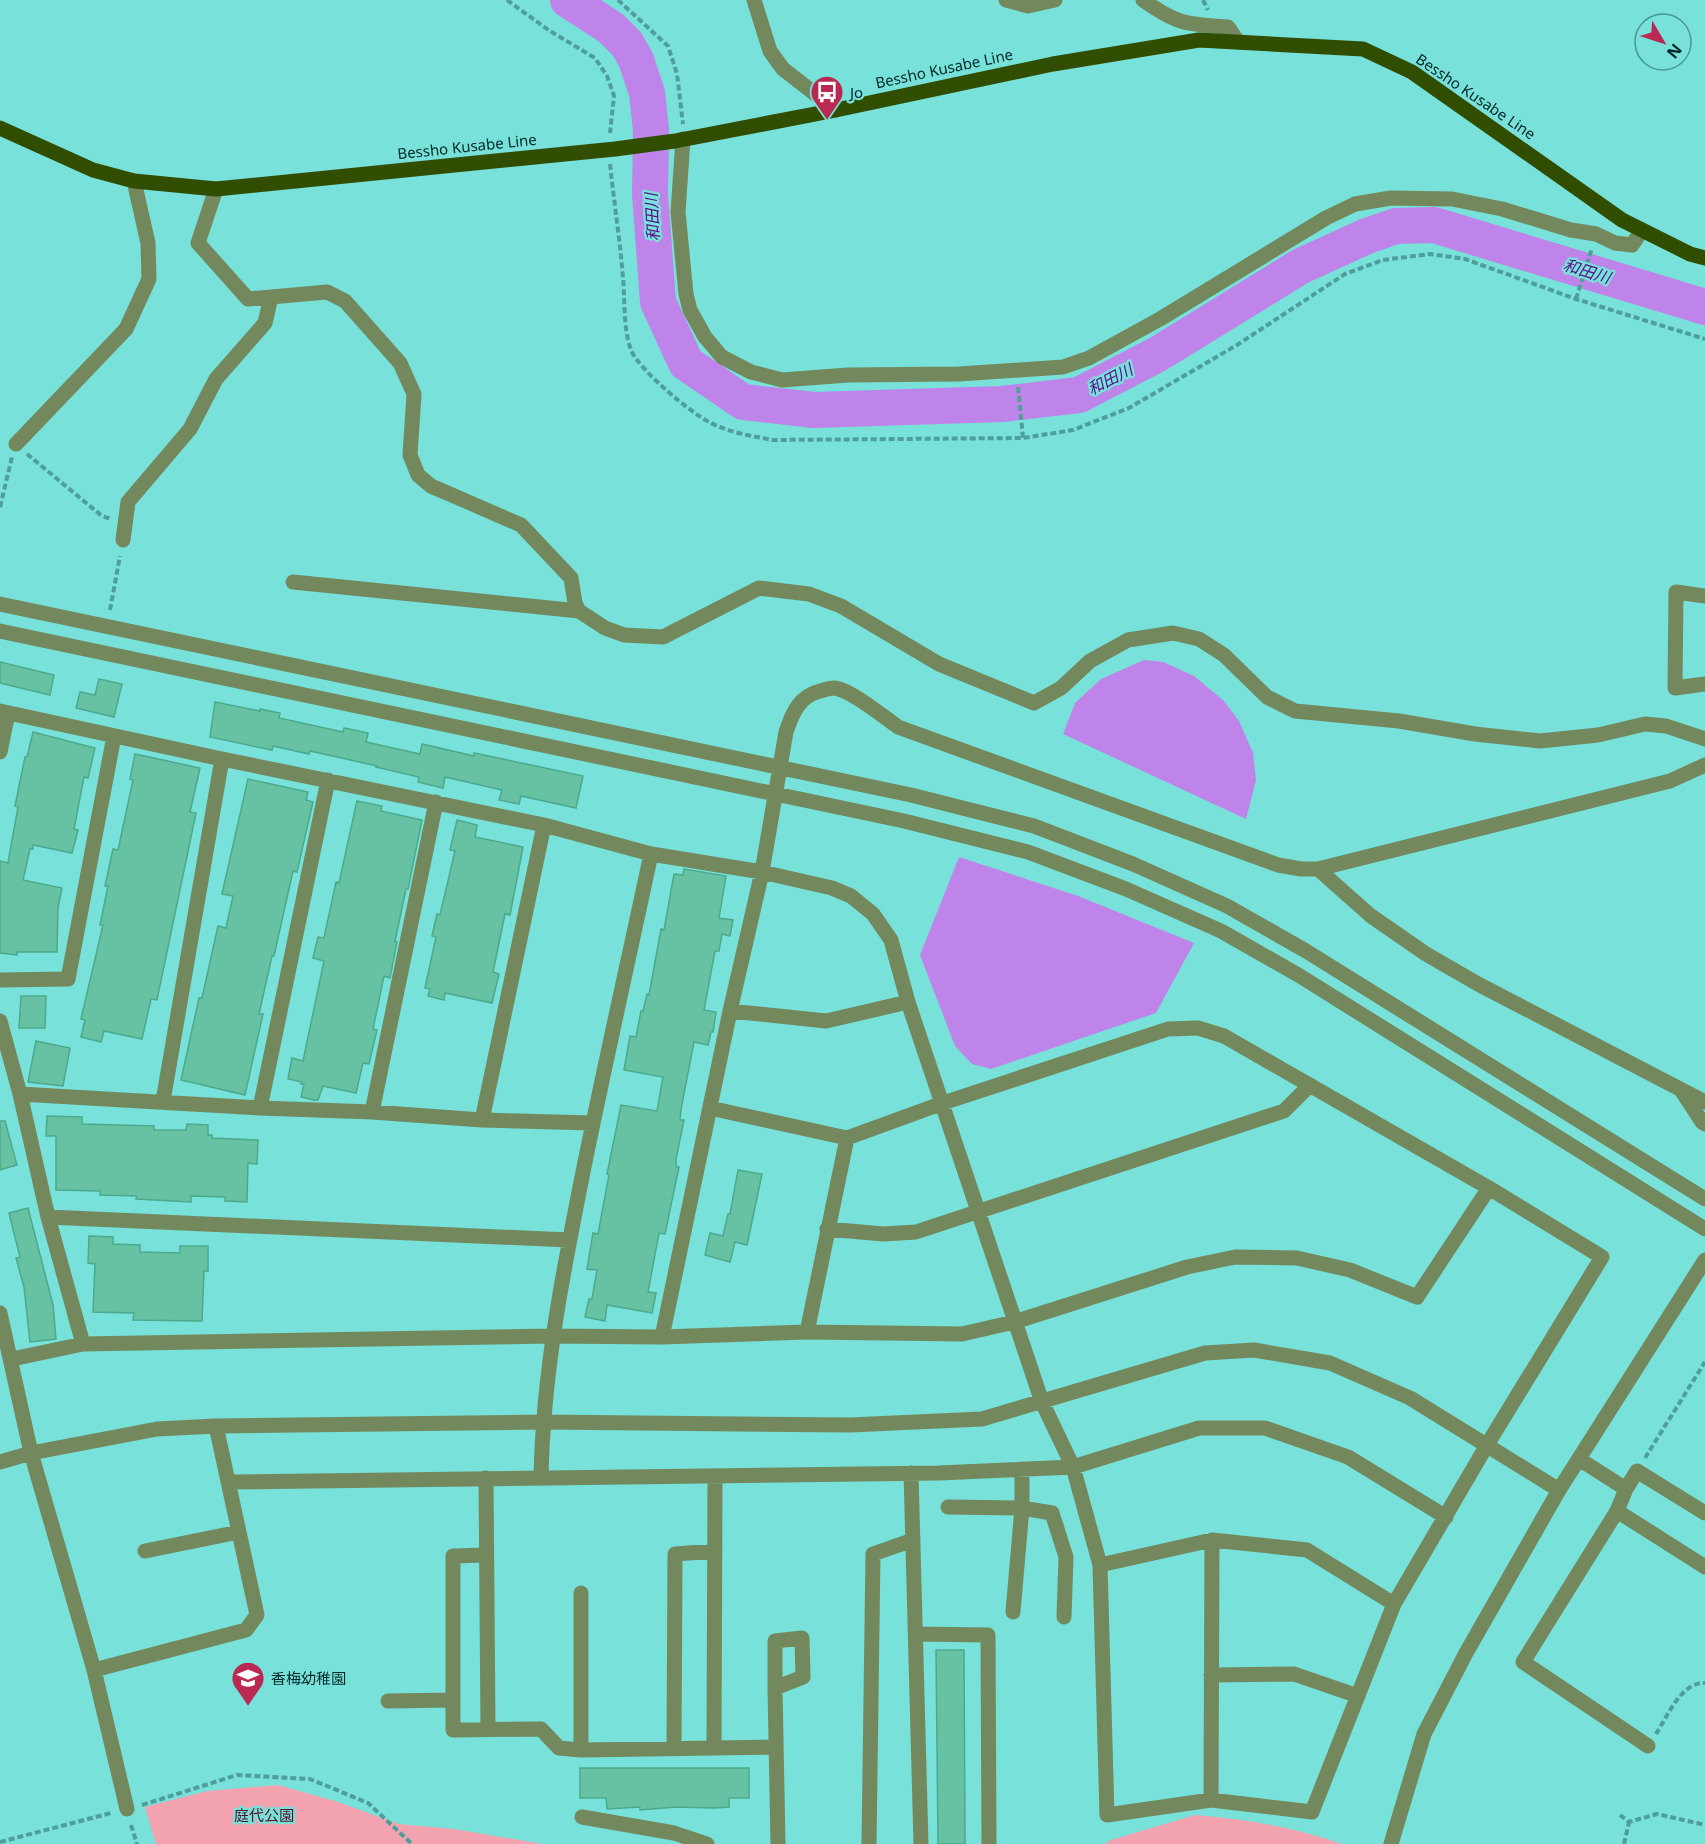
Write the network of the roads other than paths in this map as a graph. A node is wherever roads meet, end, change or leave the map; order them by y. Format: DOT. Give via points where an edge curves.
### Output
graph roads {
  1 [pos="754,0"];
  2 [pos="1006,0"];
  3 [pos="1055,0"];
  4 [pos="1143,0"];
  5 [pos="1238,42"];
  6 [pos="836,110"];
  7 [pos="0,128"];
  8 [pos="679,140"];
  9 [pos="134,182"];
  10 [pos="216,189"];
  11 [pos="1642,230"];
  12 [pos="1705,258"];
  13 [pos="271,297"];
  14 [pos="16,444"];
  15 [pos="123,540"];
  16 [pos="293,582"];
  17 [pos="1705,596"];
  18 [pos="0,604"];
  19 [pos="579,611"];
  20 [pos="0,631"];
  21 [pos="1705,684"];
  22 [pos="4,712"];
  23 [pos="114,736"];
  24 [pos="1705,739"];
  25 [pos="0,752"];
  26 [pos="222,759"];
  27 [pos="1705,765"];
  28 [pos="780,768"];
  29 [pos="328,780"];
  30 [pos="776,794"];
  31 [pos="436,802"];
  32 [pos="544,825"];
  33 [pos="651,854"];
  34 [pos="1318,869"];
  35 [pos="762,873"];
  36 [pos="0,980"];
  37 [pos="908,1002"];
  38 [pos="730,1011"];
  39 [pos="0,1021"];
  40 [pos="1310,1085"];
  41 [pos="1681,1089"];
  42 [pos="20,1094"];
  43 [pos="163,1101"];
  44 [pos="1705,1102"];
  45 [pos="943,1103"];
  46 [pos="260,1108"];
  47 [pos="710,1108"];
  48 [pos="372,1112"];
  49 [pos="482,1120"];
  50 [pos="593,1123"];
  51 [pos="1705,1124"];
  52 [pos="847,1138"];
  53 [pos="1489,1188"];
  54 [pos="1705,1199"];
  55 [pos="978,1211"];
  56 [pos="48,1217"];
  57 [pos="827,1229"];
  58 [pos="1705,1230"];
  59 [pos="569,1240"];
  60 [pos="1705,1260"];
  61 [pos="0,1313"];
  62 [pos="1014,1322"];
  63 [pos="807,1332"];
  64 [pos="552,1336"];
  65 [pos="662,1337"];
  66 [pos="83,1344"];
  67 [pos="12,1359"];
  68 [pos="1042,1402"];
  69 [pos="542,1422"];
  70 [pos="216,1426"];
  71 [pos="1486,1445"];
  72 [pos="31,1454"];
  73 [pos="1579,1459"];
  74 [pos="0,1462"];
  75 [pos="1073,1467"];
  76 [pos="1022,1469"];
  77 [pos="911,1473"];
  78 [pos="715,1476"];
  79 [pos="486,1478"];
  80 [pos="541,1478"];
  81 [pos="228,1482"];
  82 [pos="1626,1489"];
  83 [pos="1559,1490"];
  84 [pos="948,1507"];
  85 [pos="1022,1508"];
  86 [pos="1617,1511"];
  87 [pos="1705,1513"];
  88 [pos="1446,1517"];
  89 [pos="239,1532"];
  90 [pos="913,1540"];
  91 [pos="1212,1540"];
  92 [pos="145,1551"];
  93 [pos="715,1551"];
  94 [pos="486,1555"];
  95 [pos="1100,1565"];
  96 [pos="1705,1567"];
  97 [pos="581,1593"];
  98 [pos="1394,1604"];
  99 [pos="1013,1612"];
  100 [pos="1065,1617"];
  101 [pos="915,1634"];
  102 [pos="94,1670"];
  103 [pos="1211,1675"];
  104 [pos="775,1688"];
  105 [pos="1358,1696"];
  106 [pos="453,1700"];
  107 [pos="388,1701"];
  108 [pos="488,1729"];
  109 [pos="1648,1746"];
  110 [pos="776,1747"];
  111 [pos="714,1748"];
  112 [pos="674,1749"];
  113 [pos="581,1750"];
  114 [pos="1211,1800"];
  115 [pos="127,1809"];
  116 [pos="582,1817"];
  117 [pos="707,1844"];
  118 [pos="778,1844"];
  119 [pos="869,1844"];
  120 [pos="921,1844"];
  121 [pos="989,1844"];
  122 [pos="1391,1844"];
  1 -- 6 [label="street" via="770,51 783,69"];
  2 -- 3 [label="street" via="1028,6"];
  4 -- 5 [label="street" via="1186,24 1228,27"];
  5 -- 6 [label="main road, Bessho Kusabe Line" via="1199,40 1053,64"];
  5 -- 11 [label="main road, Bessho Kusabe Line" via="1363,49 1412,72 1622,220"];
  6 -- 8 [label="main road, Bessho Kusabe Line"];
  7 -- 9 [label="main road, Bessho Kusabe Line" via="93,170"];
  8 -- 10 [label="main road, Bessho Kusabe Line"];
  8 -- 11 [label="street" via="678,212 690,310 722,357 751,372 782,380 1063,367 1089,358 1160,319 1355,204 1390,198 1452,199 1632,246"];
  9 -- 10 [label="main road, Bessho Kusabe Line"];
  9 -- 14 [label="street" via="148,243 148,279 126,329"];
  10 -- 13 [label="street" via="198,243 248,299"];
  11 -- 12 [label="main road, Bessho Kusabe Line"];
  13 -- 15 [label="street" via="265,323 216,379 190,429 128,502"];
  13 -- 19 [label="street" via="327,292 345,301 400,363 414,394 410,455 418,475 431,486 521,525 571,578"];
  16 -- 19 [label="street"];
  17 -- 21 [label="street" via="1676,592 1675,688"];
  18 -- 28 [label="street"];
  19 -- 24 [label="street" via="624,635 663,637 759,588 809,594 841,606 939,664 1034,703 1061,688 1090,661 1128,640 1173,633 1199,639 1224,656 1268,697 1294,711 1540,741 1598,735 1645,724 1666,726"];
  20 -- 30 [label="street"];
  22 -- 23 [label="street"];
  22 -- 25 [label="street"];
  23 -- 26 [label="street"];
  23 -- 36 [label="street" via="68,979"];
  26 -- 29 [label="street"];
  26 -- 43 [label="street"];
  27 -- 34 [label="street" via="1670,781"];
  28 -- 30 [label="street"];
  28 -- 34 [label="street" via="786,732 802,699 834,688 854,695 898,727 1278,865"];
  28 -- 54 [label="street" via="1034,826 1227,906"];
  29 -- 31 [label="street"];
  29 -- 46 [label="street"];
  30 -- 35 [label="street"];
  30 -- 58 [label="street" via="1028,852 1221,931 1300,976"];
  31 -- 32 [label="street"];
  31 -- 48 [label="street"];
  32 -- 33 [label="street"];
  32 -- 49 [label="street"];
  33 -- 35 [label="street"];
  33 -- 50 [label="street"];
  34 -- 41 [label="street" via="1371,916 1426,954"];
  35 -- 37 [label="street" via="832,888 851,896 873,914 891,940"];
  35 -- 38 [label="street"];
  37 -- 38 [label="street" via="826,1022"];
  37 -- 45 [label="street"];
  38 -- 47 [label="street"];
  39 -- 42 [label="street"];
  40 -- 45 [label="street" via="1224,1036 1198,1028 1168,1029"];
  40 -- 53 [label="street"];
  40 -- 55 [label="street" via="1284,1111"];
  41 -- 44 [label="street"];
  41 -- 51 [label="street"];
  42 -- 43 [label="street"];
  42 -- 56 [label="street"];
  43 -- 46 [label="street"];
  45 -- 52 [label="street"];
  45 -- 55 [label="street"];
  46 -- 48 [label="street"];
  47 -- 52 [label="street"];
  47 -- 65 [label="street"];
  48 -- 49 [label="street"];
  49 -- 50 [label="street"];
  50 -- 59 [label="street"];
  52 -- 57 [label="street"];
  53 -- 62 [label="street" via="1417,1297 1350,1270 1297,1258 1235,1257 1187,1267"];
  53 -- 71 [label="street" via="1602,1257"];
  55 -- 57 [label="street" via="916,1232 883,1234"];
  55 -- 62 [label="street"];
  56 -- 59 [label="street"];
  56 -- 66 [label="street"];
  57 -- 63 [label="street"];
  59 -- 64 [label="street"];
  60 -- 73 [label="street"];
  61 -- 67 [label="street"];
  62 -- 63 [label="street" via="962,1334"];
  62 -- 68 [label="street"];
  63 -- 65 [label="street"];
  64 -- 65 [label="street"];
  64 -- 66 [label="street"];
  64 -- 69 [label="street"];
  66 -- 67 [label="street"];
  67 -- 72 [label="street"];
  68 -- 69 [label="street" via="982,1419 850,1425"];
  68 -- 71 [label="street" via="1205,1353 1254,1350 1330,1363 1410,1398"];
  68 -- 75 [label="street"];
  69 -- 70 [label="street"];
  69 -- 80 [label="street"];
  70 -- 72 [label="street" via="157,1430"];
  70 -- 81 [label="street"];
  71 -- 83 [label="street"];
  71 -- 88 [label="street"];
  72 -- 74 [label="street"];
  72 -- 102 [label="street"];
  73 -- 82 [label="street"];
  73 -- 83 [label="street"];
  75 -- 76 [label="street"];
  75 -- 88 [label="street" via="1199,1428 1265,1428 1347,1457"];
  75 -- 95 [label="street"];
  76 -- 77 [label="street"];
  76 -- 85 [label="street"];
  77 -- 78 [label="street"];
  77 -- 90 [label="street"];
  78 -- 80 [label="street"];
  78 -- 93 [label="street"];
  79 -- 80 [label="street"];
  79 -- 81 [label="street"];
  79 -- 94 [label="street"];
  81 -- 89 [label="street"];
  82 -- 86 [label="street"];
  82 -- 87 [label="street" via="1637,1471"];
  83 -- 122 [label="street" via="1424,1734"];
  84 -- 85 [label="street"];
  85 -- 99 [label="street"];
  85 -- 100 [label="street" via="1052,1513 1066,1557"];
  86 -- 96 [label="street"];
  86 -- 109 [label="street" via="1522,1662"];
  88 -- 98 [label="street"];
  89 -- 92 [label="street"];
  89 -- 102 [label="street" via="257,1615 246,1630"];
  90 -- 101 [label="street"];
  90 -- 119 [label="street" via="873,1554"];
  91 -- 95 [label="street"];
  91 -- 98 [label="street" via="1307,1550"];
  91 -- 103 [label="street"];
  93 -- 111 [label="street"];
  93 -- 112 [label="street" via="675,1554"];
  94 -- 106 [label="street" via="453,1556"];
  94 -- 108 [label="street"];
  95 -- 114 [label="street" via="1107,1815"];
  97 -- 113 [label="street"];
  98 -- 105 [label="street"];
  101 -- 120 [label="street"];
  101 -- 121 [label="street" via="988,1635"];
  102 -- 115 [label="street"];
  103 -- 105 [label="street" via="1294,1674"];
  103 -- 114 [label="street"];
  104 -- 110 [label="street"];
  105 -- 114 [label="street" via="1312,1812"];
  106 -- 107 [label="street"];
  106 -- 108 [label="street" via="453,1730"];
  108 -- 113 [label="street" via="541,1729 560,1748"];
  110 -- 111 [label="street"];
  110 -- 118 [label="street"];
  111 -- 112 [label="street"];
  112 -- 113 [label="street"];
  116 -- 117 [label="street" via="674,1833"];
}
